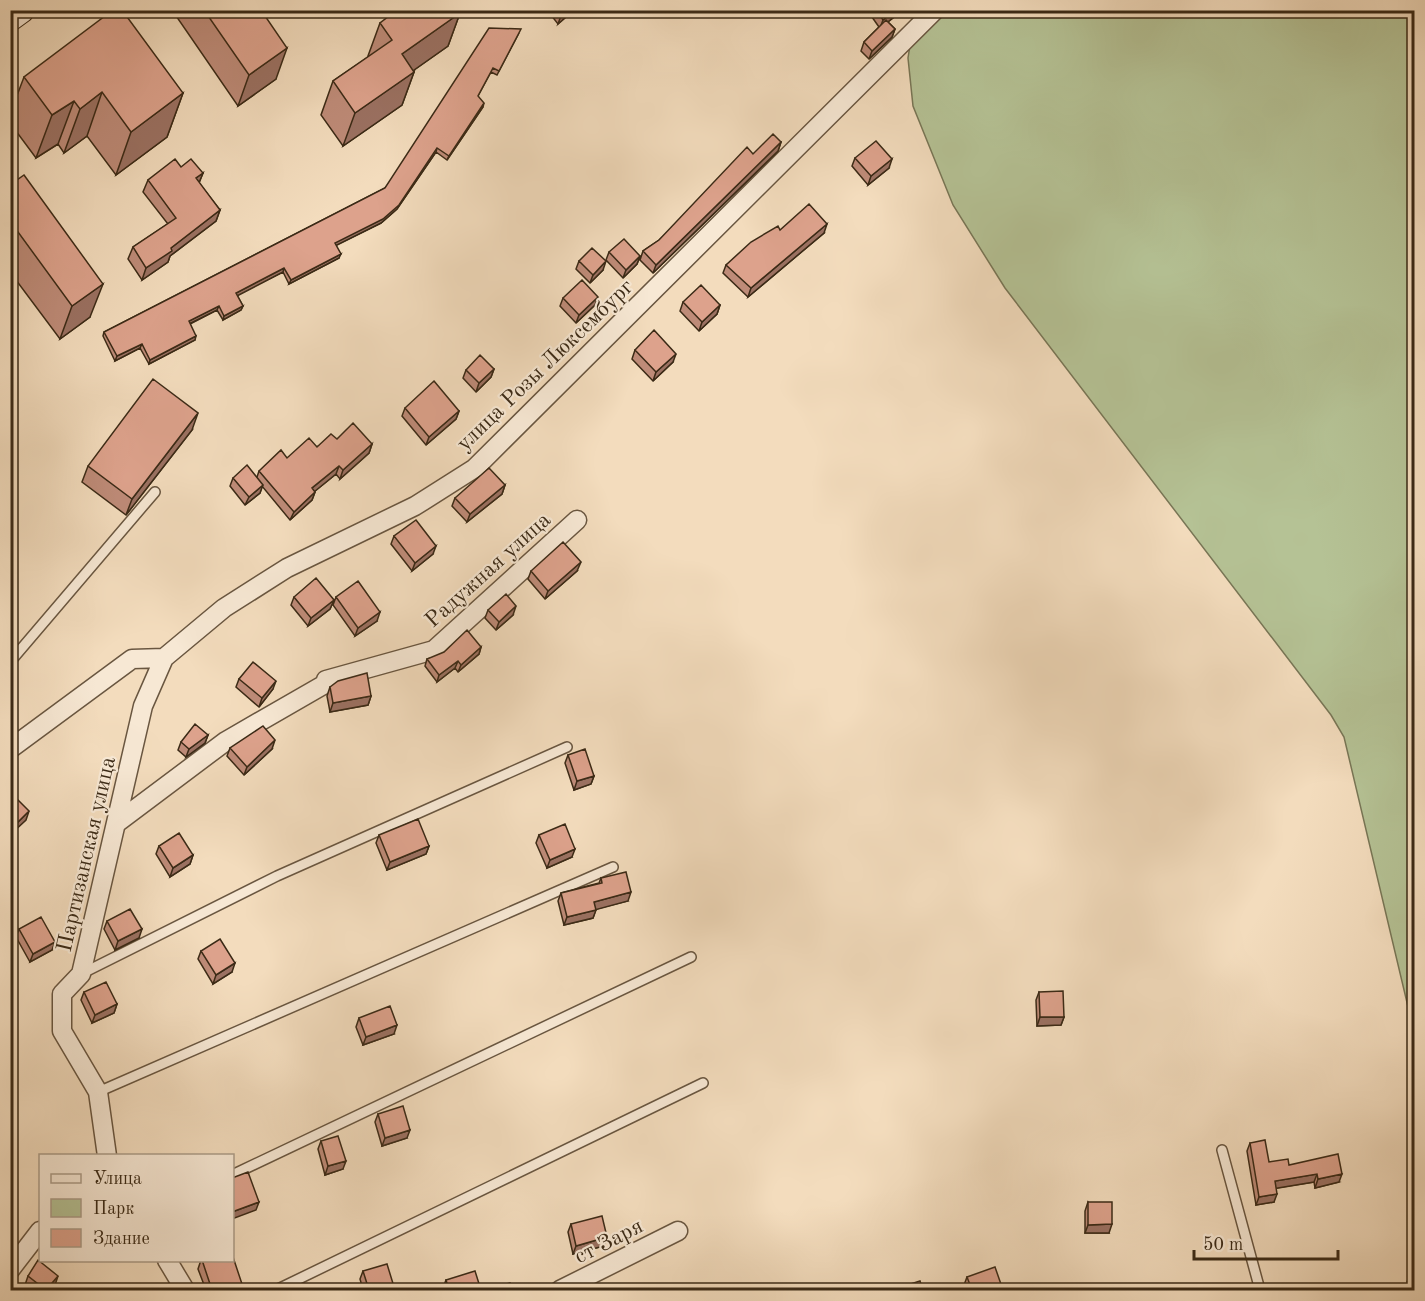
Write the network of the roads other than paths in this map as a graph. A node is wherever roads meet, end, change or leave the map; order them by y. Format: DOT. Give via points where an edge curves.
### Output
graph roads {
  1 [pos="21,10"];
  2 [pos="935,10"];
  3 [pos="10,18"];
  4 [pos="154,492"];
  5 [pos="577,520"];
  6 [pos="164,658"];
  7 [pos="10,662"];
  8 [pos="567,747"];
  9 [pos="10,749"];
  10 [pos="118,822"];
  11 [pos="613,867"];
  12 [pos="691,957"];
  13 [pos="81,974"];
  14 [pos="703,1083"];
  15 [pos="98,1092"];
  16 [pos="1222,1150"];
  17 [pos="107,1154"];
  18 [pos="234,1173"];
  19 [pos="678,1231"];
  20 [pos="39,1232"];
  21 [pos="168,1262"];
  22 [pos="10,1270"];
  23 [pos="185,1290"];
  24 [pos="276,1290"];
  25 [pos="560,1290"];
  26 [pos="1260,1290"];
  1 -- 3 [label="main road"];
  2 -- 6 [label="street, улица Розы Люксембург" via="476,468 415,506 287,568 224,608"];
  4 -- 7 [label="lane"];
  5 -- 10 [label="street, Радужная улица" via="434,650 326,680 226,741"];
  6 -- 9 [label="street" via="132,659"];
  6 -- 10 [label="street, Партизанская улица" via="143,706"];
  8 -- 13 [label="lane" via="277,876"];
  10 -- 13 [label="street, Партизанская улица"];
  11 -- 15 [label="lane"];
  12 -- 18 [label="lane"];
  13 -- 15 [label="street, Партизанская улица" via="62,994 62,1031"];
  14 -- 24 [label="lane"];
  15 -- 17 [label="street, Партизанская улица"];
  16 -- 26 [label="lane"];
  19 -- 25 [label="street, ст Заря"];
  20 -- 22 [label="street"];
  21 -- 23 [label="street"];
}
